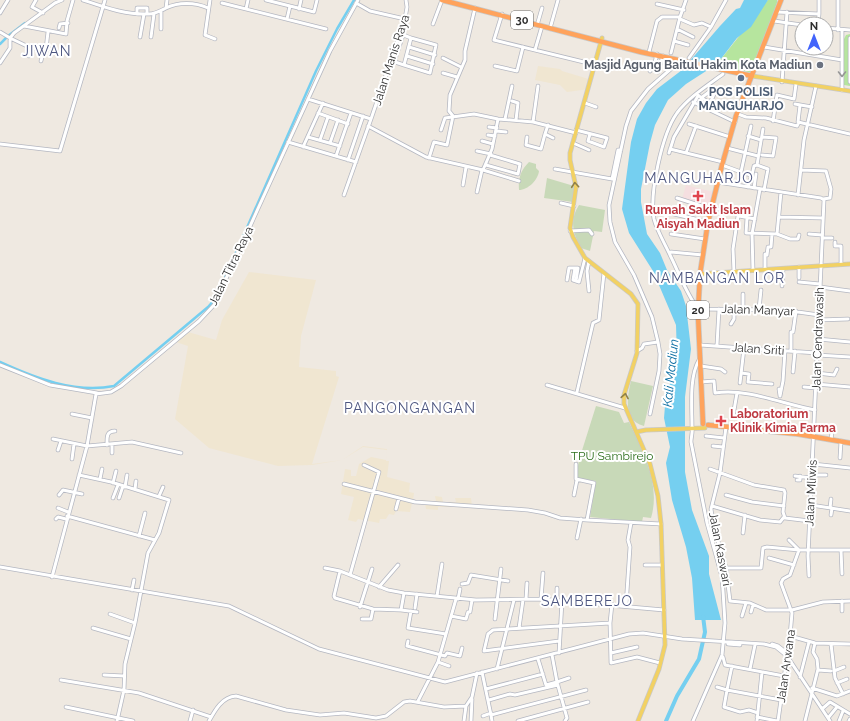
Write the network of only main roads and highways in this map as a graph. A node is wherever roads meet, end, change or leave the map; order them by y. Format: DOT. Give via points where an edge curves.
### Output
graph roads {
  1 [pos="442,0"];
  2 [pos="452,0"];
  3 [pos="780,0"];
  4 [pos="600,40"];
  5 [pos="600,47"];
  6 [pos="751,76"];
  7 [pos="850,91"];
  8 [pos="850,264"];
  9 [pos="700,274"];
  10 [pos="705,426"];
  11 [pos="636,432"];
  12 [pos="850,443"];
  13 [pos="638,721"];
  1 -- 4 [label="highway, 30"];
  2 -- 4 [label="highway, 30"];
  3 -- 6 [label="highway"];
  4 -- 5 [label="highway"];
  4 -- 6 [label="highway, 30" via="641,52"];
  11 -- 5 [label="main road, one-way" via="624,408 624,395 637,351 637,301 585,258 570,231 576,188 570,156"];
  6 -- 7 [label="main road"];
  6 -- 9 [label="highway, 20" via="717,182"];
  8 -- 9 [label="main road"];
  9 -- 10 [label="highway, 20" via="698,309 702,416"];
  10 -- 11 [label="main road"];
  10 -- 12 [label="highway"];
  11 -- 13 [label="main road" via="650,464 658,496 665,637 660,663"];
}
